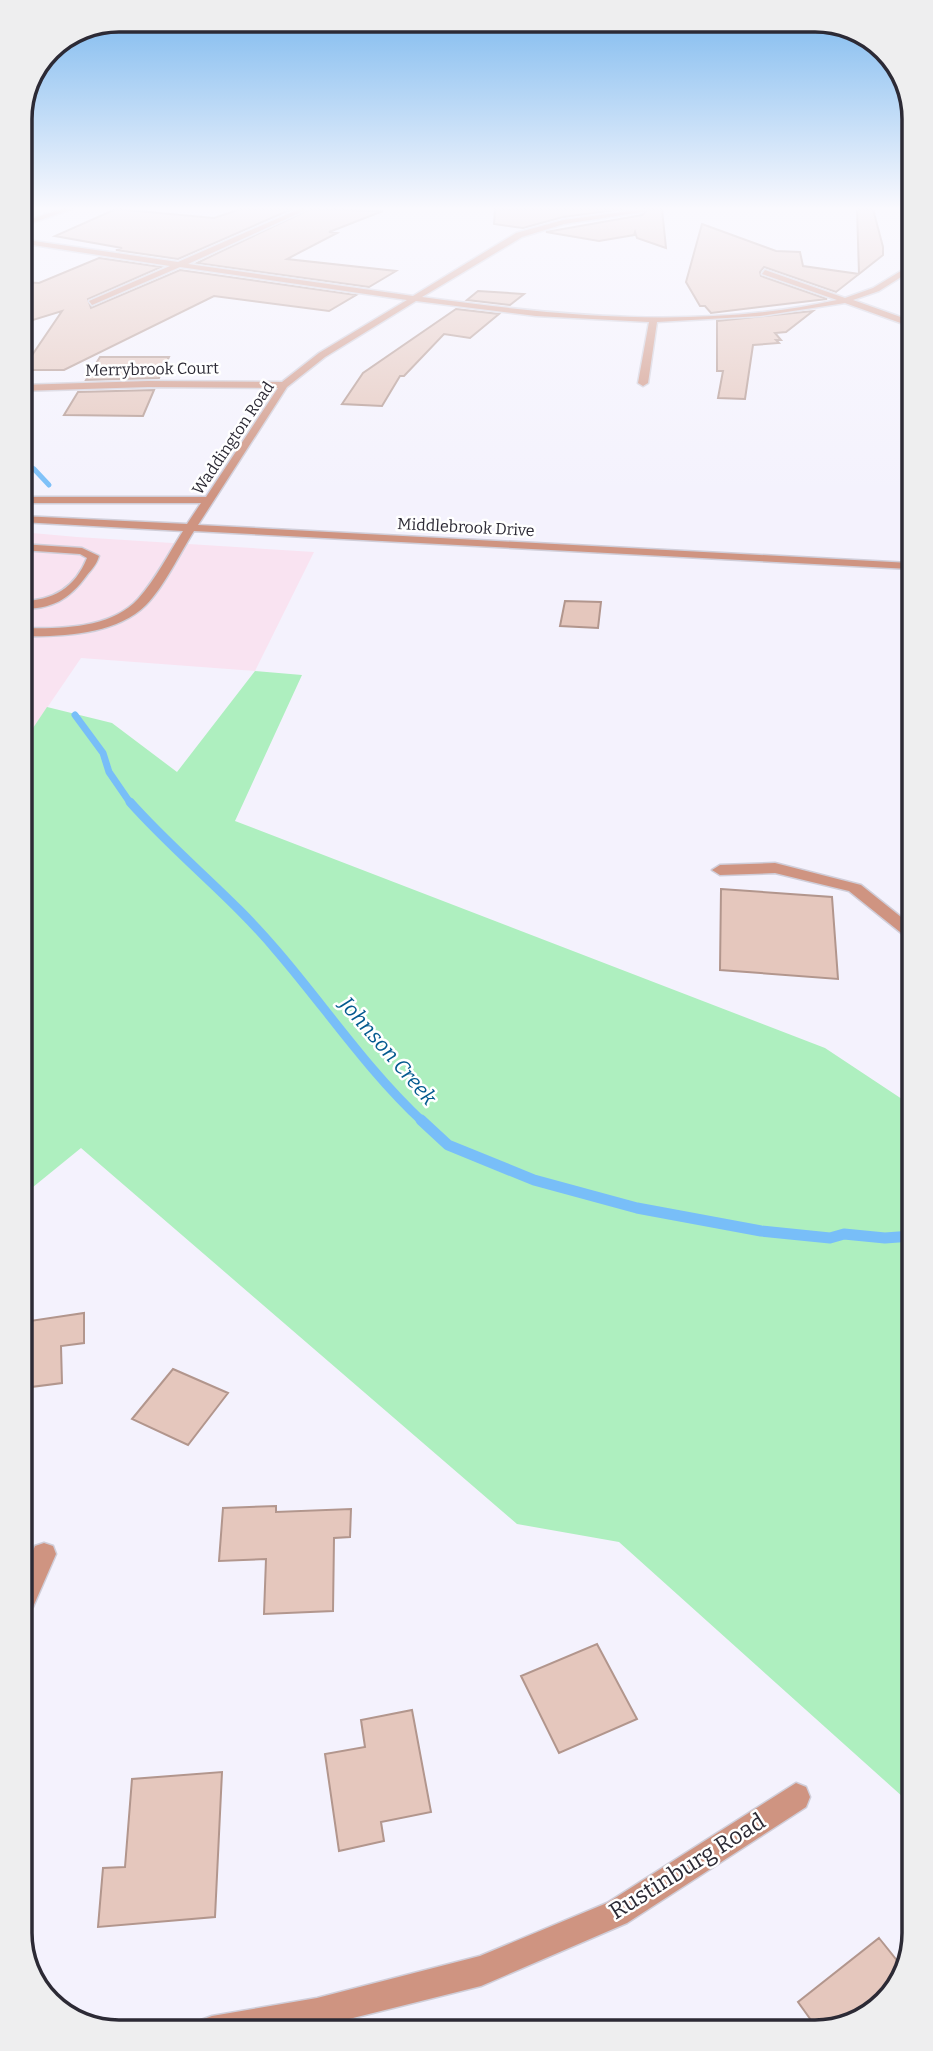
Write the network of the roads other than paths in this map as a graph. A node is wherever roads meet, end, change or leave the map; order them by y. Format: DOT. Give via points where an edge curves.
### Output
graph roads {
  1 [pos="401,305"];
  2 [pos="454,305"];
  3 [pos="827,305"];
  4 [pos="858,305"];
  5 [pos="902,320"];
  6 [pos="653,321"];
  7 [pos="643,383"];
  8 [pos="284,385"];
  9 [pos="32,388"];
  10 [pos="32,500"];
  11 [pos="207,500"];
  12 [pos="32,520"];
  13 [pos="189,528"];
  14 [pos="32,548"];
  15 [pos="902,566"];
  16 [pos="32,605"];
  17 [pos="32,631"];
  18 [pos="720,870"];
  19 [pos="902,926"];
  20 [pos="44,1554"];
  21 [pos="32,1581"];
  22 [pos="796,1797"];
  23 [pos="281,2019"];
  1 -- 8 [label="street, Waddington Road" via="332,346"];
  2 -- 6 [label="street" via="523,314"];
  3 -- 6 [label="street"];
  4 -- 5 [label="street"];
  6 -- 7 [label="street"];
  8 -- 9 [label="street, Merrybrook Court"];
  8 -- 11 [label="street, Waddington Road"];
  10 -- 11 [label="street"];
  11 -- 13 [label="street, Waddington Road"];
  12 -- 13 [label="street, Middlebrook Drive"];
  13 -- 15 [label="street, Middlebrook Drive"];
  13 -- 17 [label="street, Waddington Road" via="134,608 83,628"];
  14 -- 16 [label="street" via="93,556 62,600"];
  18 -- 19 [label="street" via="775,868 855,888"];
  20 -- 21 [label="street"];
  22 -- 23 [label="street, Rustinburg Road" via="617,1913 481,1971"];
}
